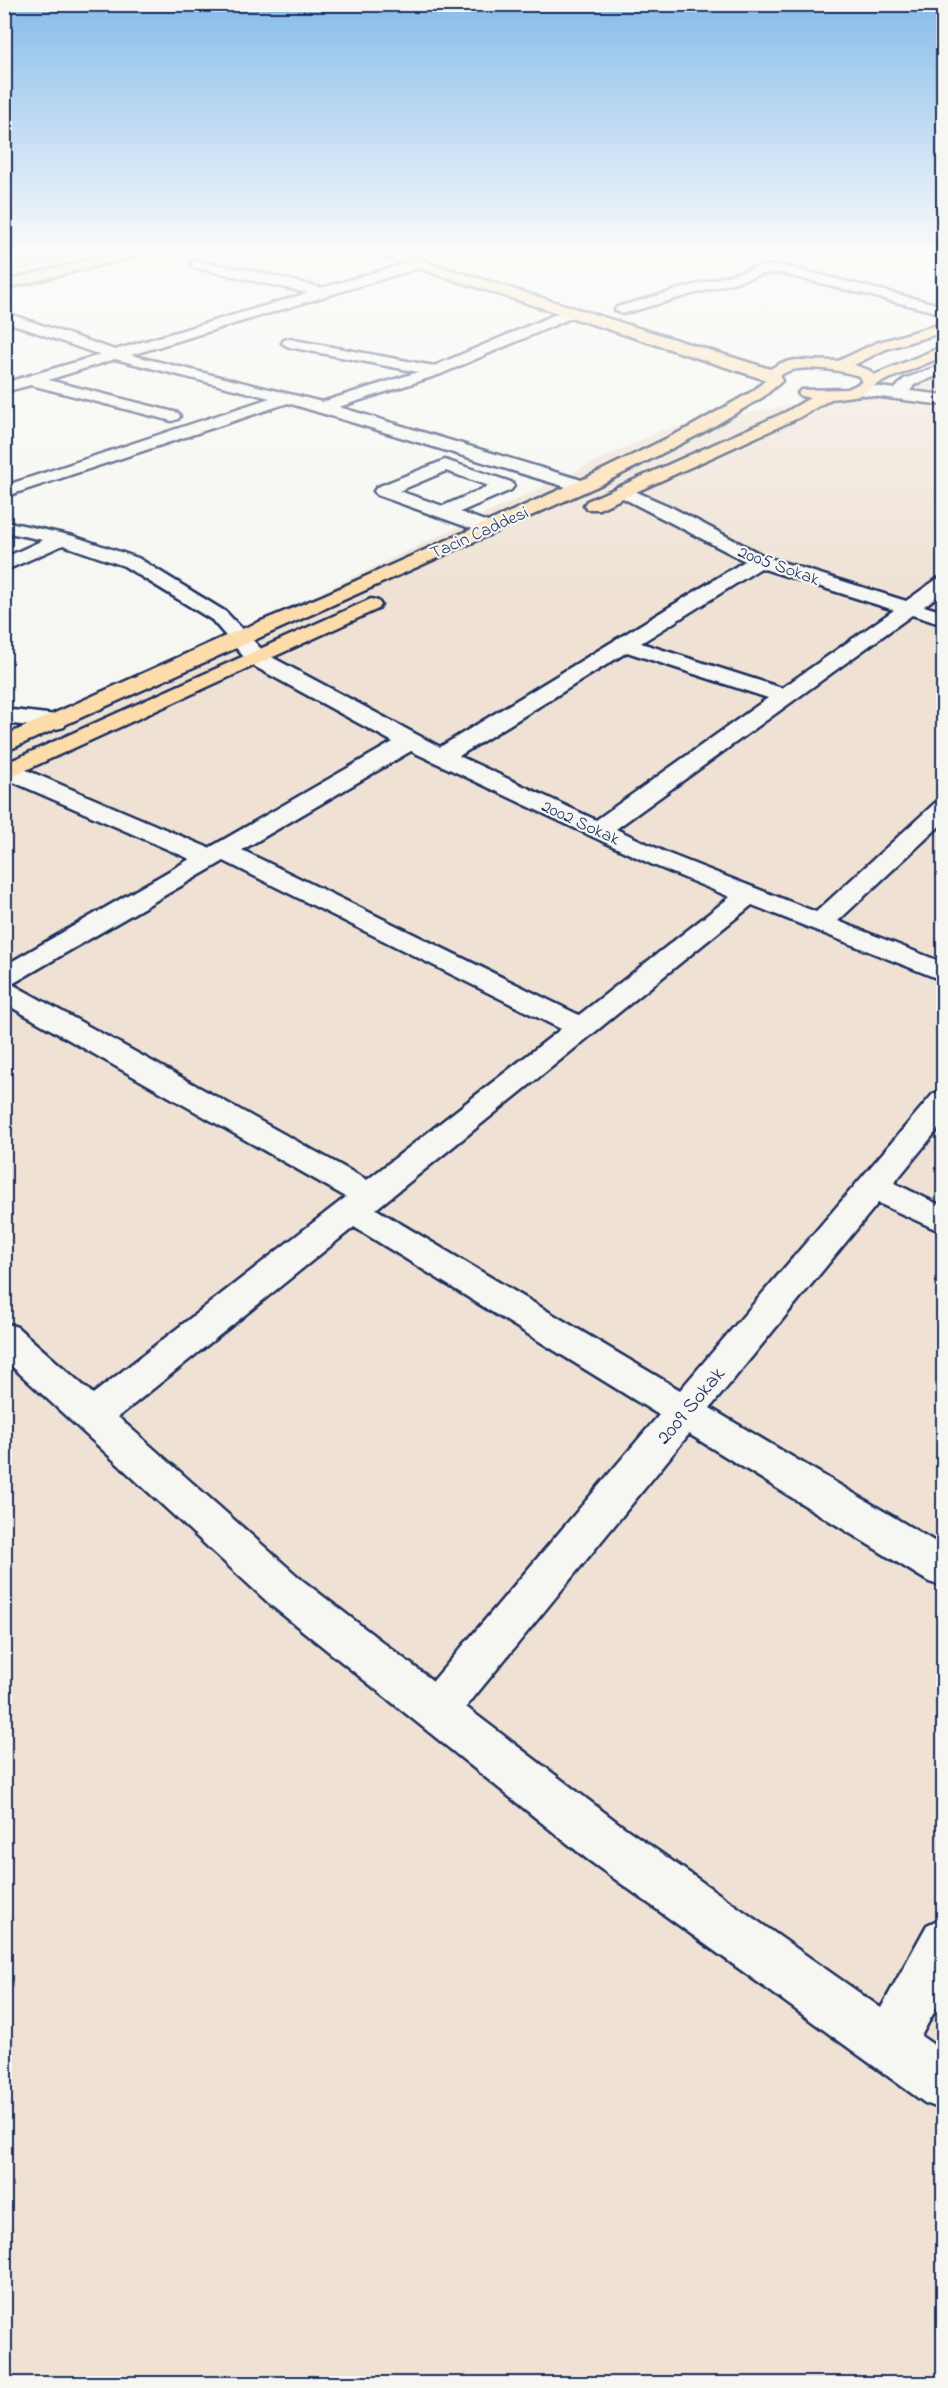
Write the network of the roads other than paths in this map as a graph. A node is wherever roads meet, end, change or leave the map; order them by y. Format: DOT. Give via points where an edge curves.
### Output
graph roads {
  1 [pos="83,364"];
  2 [pos="151,364"];
  3 [pos="402,364"];
  4 [pos="451,364"];
  5 [pos="724,364"];
  6 [pos="805,364"];
  7 [pos="815,364"];
  8 [pos="841,364"];
  9 [pos="913,364"];
  10 [pos="838,366"];
  11 [pos="944,368"];
  12 [pos="436,371"];
  13 [pos="31,380"];
  14 [pos="781,384"];
  15 [pos="867,386"];
  16 [pos="4,388"];
  17 [pos="245,389"];
  18 [pos="900,393"];
  19 [pos="827,395"];
  20 [pos="224,397"];
  21 [pos="284,399"];
  22 [pos="944,400"];
  23 [pos="323,407"];
  24 [pos="60,474"];
  25 [pos="582,486"];
  26 [pos="4,492"];
  27 [pos="623,492"];
  28 [pos="580,511"];
  29 [pos="443,513"];
  30 [pos="4,526"];
  31 [pos="487,528"];
  32 [pos="62,539"];
  33 [pos="759,561"];
  34 [pos="4,565"];
  35 [pos="944,583"];
  36 [pos="387,598"];
  37 [pos="907,608"];
  38 [pos="944,619"];
  39 [pos="237,638"];
  40 [pos="624,644"];
  41 [pos="258,658"];
  42 [pos="784,696"];
  43 [pos="4,716"];
  44 [pos="56,722"];
  45 [pos="410,742"];
  46 [pos="4,745"];
  47 [pos="441,757"];
  48 [pos="7,772"];
  49 [pos="944,808"];
  50 [pos="598,830"];
  51 [pos="217,855"];
  52 [pos="749,895"];
  53 [pos="820,923"];
  54 [pos="944,973"];
  55 [pos="8,976"];
  56 [pos="582,1028"];
  57 [pos="944,1101"];
  58 [pos="872,1186"];
  59 [pos="361,1203"];
  60 [pos="944,1221"];
  61 [pos="4,1337"];
  62 [pos="685,1411"];
  63 [pos="92,1416"];
  64 [pos="944,1569"];
  65 [pos="436,1710"];
  66 [pos="944,1942"];
  67 [pos="889,2045"];
  68 [pos="944,2084"];
  1 -- 13 [label="street"];
  2 -- 17 [label="street"];
  3 -- 12 [label="street"];
  4 -- 12 [label="street"];
  5 -- 14 [label="main road"];
  6 -- 14 [label="main road, Tacin Caddesi" via="783,367"];
  7 -- 10 [label="main road, Tacin Caddesi"];
  8 -- 10 [label="main road, Tacin Caddesi"];
  9 -- 15 [label="main road"];
  10 -- 15 [label="main road" via="864,373"];
  11 -- 18 [label="street" via="909,382"];
  12 -- 23 [label="street"];
  13 -- 16 [label="street"];
  13 -- 24 [label="street" via="177,415 66,460 55,466"];
  14 -- 19 [label="main road"];
  14 -- 25 [label="main road, Tacin Caddesi"];
  15 -- 18 [label="street"];
  15 -- 19 [label="main road"];
  17 -- 20 [label="street"];
  17 -- 21 [label="street"];
  18 -- 22 [label="street"];
  19 -- 27 [label="main road" via="792,416"];
  21 -- 23 [label="street"];
  21 -- 24 [label="street"];
  23 -- 25 [label="street"];
  24 -- 26 [label="street"];
  25 -- 31 [label="main road, Tacin Caddesi"];
  27 -- 28 [label="main road"];
  27 -- 33 [label="street, 2005 Sokak"];
  29 -- 29 [label="street" via="383,492 445,465 505,486"];
  29 -- 31 [label="street"];
  30 -- 32 [label="street, 2002 Sokak"];
  31 -- 39 [label="main road, Tacin Caddesi"];
  32 -- 34 [label="street"];
  32 -- 39 [label="street, 2002 Sokak" via="131,562 219,616"];
  33 -- 37 [label="street, 2005 Sokak"];
  33 -- 40 [label="street"];
  35 -- 37 [label="street"];
  36 -- 41 [label="main road"];
  37 -- 38 [label="street, 2005 Sokak"];
  37 -- 42 [label="street"];
  39 -- 41 [label="street, 2002 Sokak"];
  39 -- 44 [label="main road, Tacin Caddesi"];
  40 -- 42 [label="street"];
  40 -- 47 [label="street"];
  41 -- 45 [label="street, 2002 Sokak"];
  41 -- 48 [label="main road"];
  42 -- 50 [label="street"];
  43 -- 44 [label="street"];
  44 -- 46 [label="main road, Tacin Caddesi"];
  45 -- 47 [label="street, 2002 Sokak"];
  45 -- 51 [label="street"];
  47 -- 50 [label="street, 2002 Sokak"];
  48 -- 51 [label="street"];
  49 -- 53 [label="street"];
  50 -- 52 [label="street, 2002 Sokak"];
  51 -- 55 [label="street"];
  51 -- 56 [label="street"];
  52 -- 53 [label="street, 2002 Sokak"];
  52 -- 56 [label="street"];
  53 -- 54 [label="street, 2002 Sokak"];
  55 -- 59 [label="street"];
  56 -- 59 [label="street"];
  57 -- 58 [label="street, 2009 Sokak"];
  58 -- 60 [label="street"];
  58 -- 62 [label="street, 2009 Sokak"];
  59 -- 62 [label="street"];
  59 -- 63 [label="street"];
  61 -- 63 [label="street"];
  62 -- 64 [label="street"];
  62 -- 65 [label="street, 2009 Sokak"];
  63 -- 65 [label="street" via="287,1593"];
  65 -- 67 [label="street" via="604,1842"];
  66 -- 67 [label="street"];
  67 -- 68 [label="street"];
}
